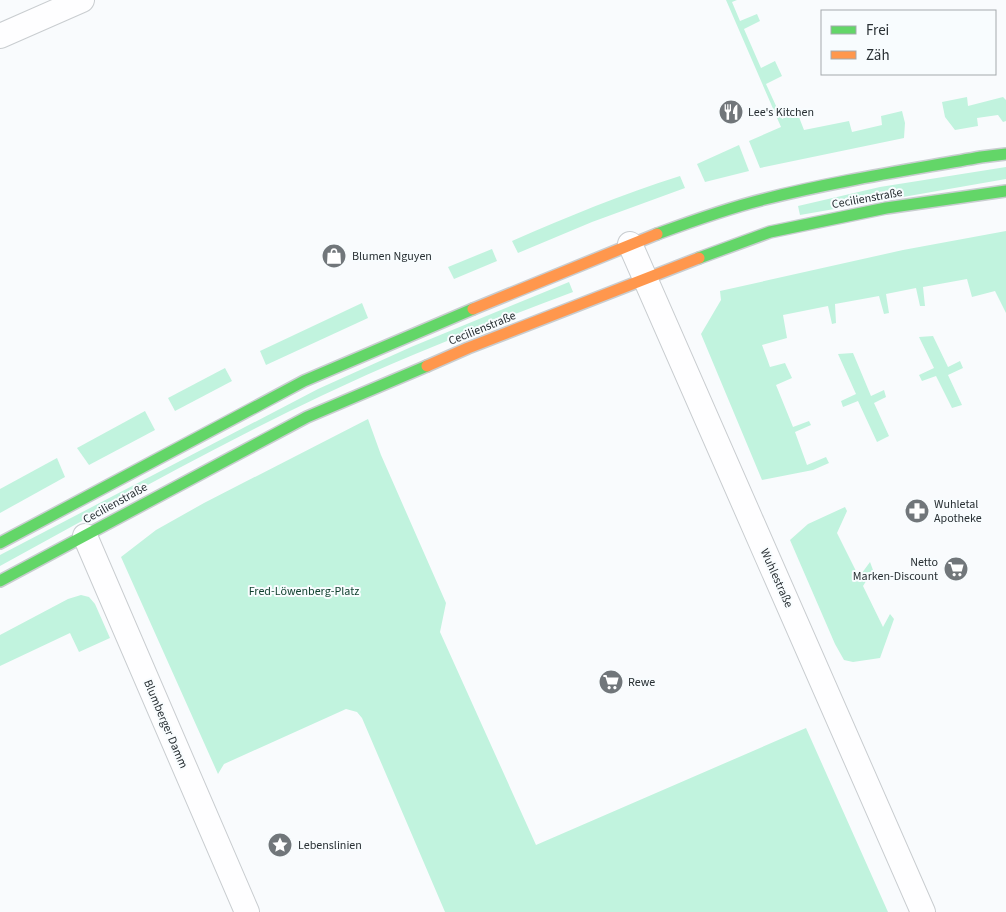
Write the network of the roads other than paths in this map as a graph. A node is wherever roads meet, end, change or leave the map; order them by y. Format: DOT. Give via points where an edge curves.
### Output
graph roads {
  1 [pos="82,0"];
  2 [pos="0,36"];
  3 [pos="1006,154"];
  4 [pos="1006,191"];
  5 [pos="630,244"];
  6 [pos="646,278"];
  7 [pos="85,536"];
  8 [pos="0,543"];
  9 [pos="0,581"];
  10 [pos="247,912"];
  11 [pos="923,912"];
  1 -- 2 [label="street"];
  3 -- 5 [label="street, Cecilienstraße" via="764,199"];
  4 -- 6 [label="street, Cecilienstraße" via="886,208 770,232"];
  5 -- 6 [label="street, Wuhlestraße"];
  5 -- 8 [label="street, Cecilienstraße" via="304,382"];
  6 -- 7 [label="street, Cecilienstraße" via="468,348 307,417"];
  6 -- 11 [label="street, Wuhlestraße"];
  7 -- 9 [label="street, Cecilienstraße"];
  7 -- 10 [label="street, Blumberger Damm"];
}
